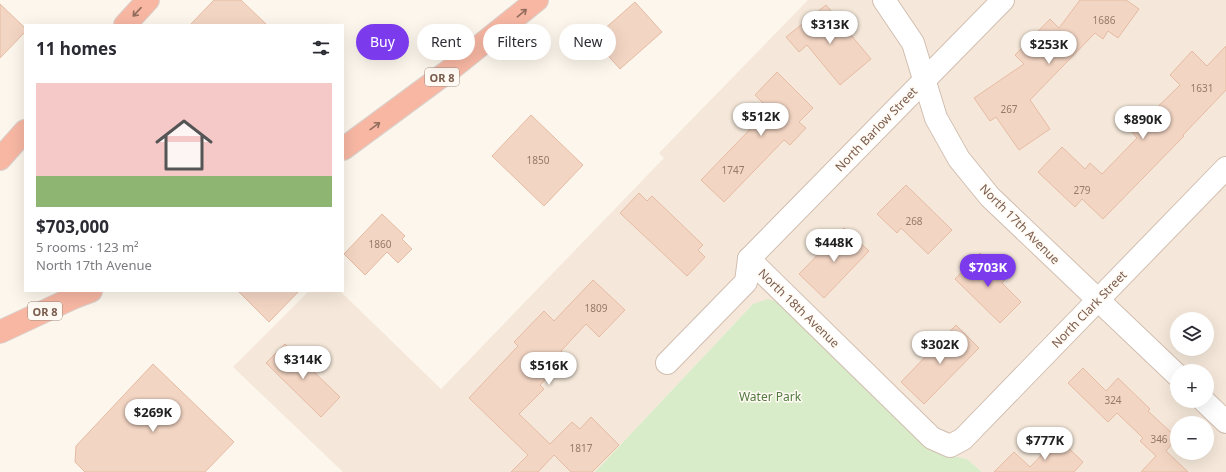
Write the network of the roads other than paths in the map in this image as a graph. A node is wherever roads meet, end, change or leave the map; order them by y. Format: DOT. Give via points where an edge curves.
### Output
graph roads {
  1 [pos="148,0"];
  2 [pos="537,0"];
  3 [pos="884,0"];
  4 [pos="1003,0"];
  5 [pos="126,24"];
  6 [pos="925,78"];
  7 [pos="24,132"];
  8 [pos="344,148"];
  9 [pos="0,159"];
  10 [pos="1226,168"];
  11 [pos="749,259"];
  12 [pos="88,292"];
  13 [pos="1098,300"];
  14 [pos="0,332"];
  15 [pos="667,363"];
  16 [pos="1170,368"];
  17 [pos="1211,408"];
  18 [pos="1226,422"];
  19 [pos="950,446"];
  1 -- 5 [label="highway, one-way"];
  8 -- 2 [label="highway, OR 8, one-way" via="446,74"];
  3 -- 6 [label="street, North 17th Avenue" via="913,43"];
  4 -- 6 [label="street, North Barlow Street"];
  6 -- 11 [label="street, North Barlow Street"];
  6 -- 13 [label="street, North 17th Avenue" via="936,118 959,160 990,197"];
  7 -- 9 [label="highway"];
  10 -- 13 [label="street, North Clark Street"];
  11 -- 15 [label="street, North 18th Avenue" via="746,282"];
  11 -- 19 [label="street, North 18th Avenue" via="932,438"];
  12 -- 14 [label="highway, OR 8"];
  13 -- 16 [label="street, North 17th Avenue"];
  13 -- 19 [label="street, North Clark Street" via="963,439"];
  17 -- 18 [label="street"];
}
